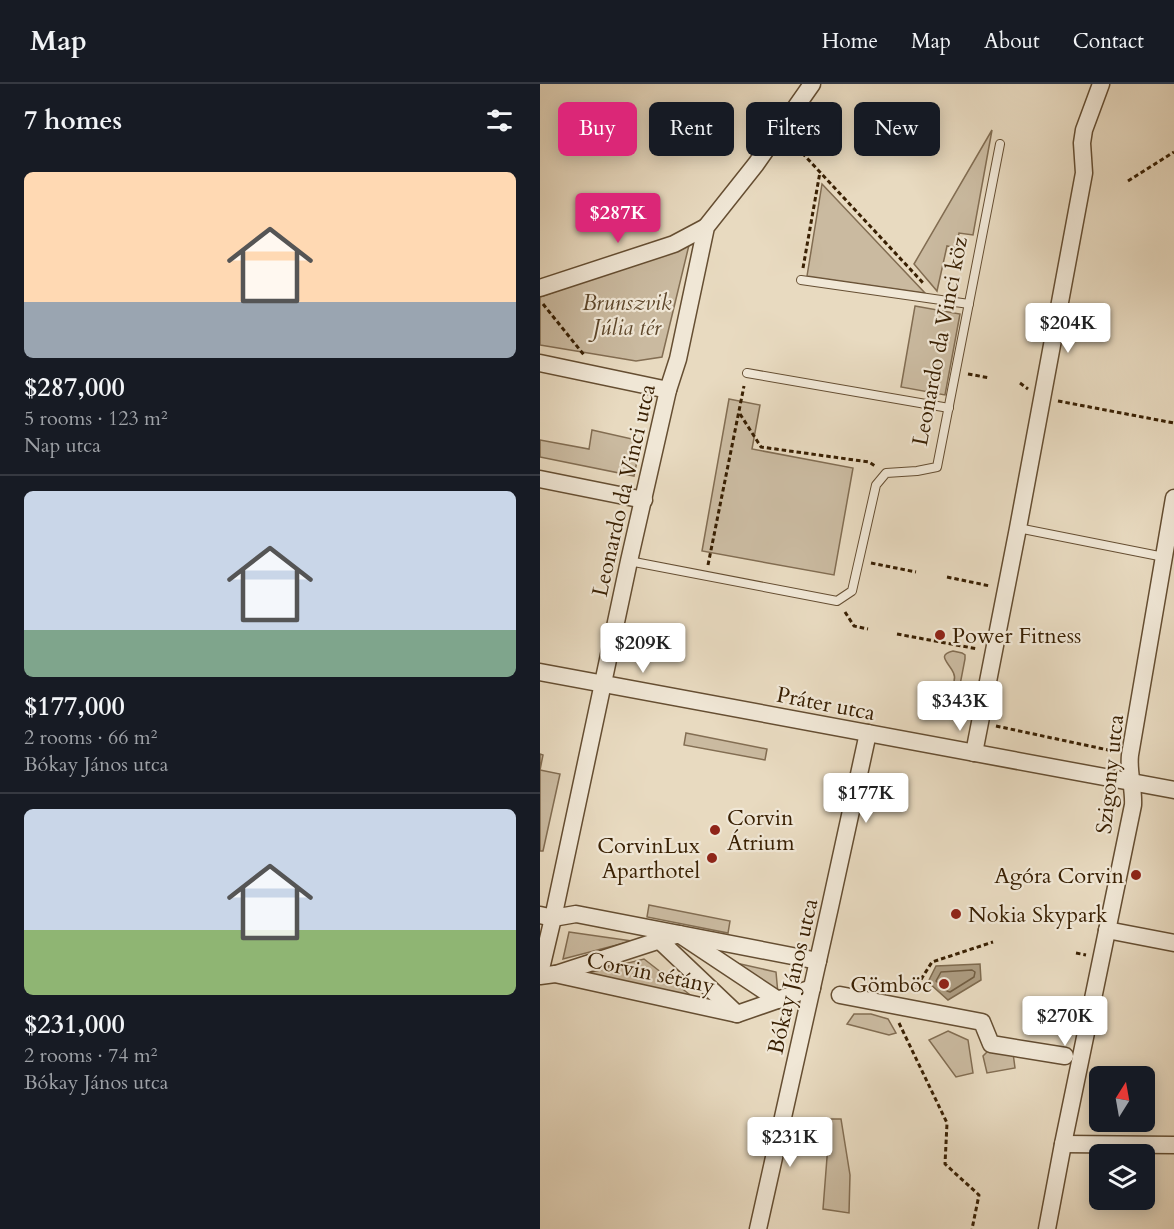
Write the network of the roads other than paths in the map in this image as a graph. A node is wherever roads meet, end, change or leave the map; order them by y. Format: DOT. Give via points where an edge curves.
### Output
graph roads {
  1 [pos="812,84"];
  2 [pos="1101,84"];
  3 [pos="1000,144"];
  4 [pos="706,227"];
  5 [pos="801,280"];
  6 [pos="540,288"];
  7 [pos="969,304"];
  8 [pos="540,363"];
  9 [pos="747,373"];
  10 [pos="668,390"];
  11 [pos="949,408"];
  12 [pos="540,479"];
  13 [pos="1174,498"];
  14 [pos="644,501"];
  15 [pos="1018,528"];
  16 [pos="1164,557"];
  17 [pos="630,561"];
  18 [pos="540,672"];
  19 [pos="602,684"];
  20 [pos="867,733"];
  21 [pos="974,753"];
  22 [pos="1131,783"];
  23 [pos="1174,790"];
  24 [pos="547,917"];
  25 [pos="1107,930"];
  26 [pos="678,934"];
  27 [pos="659,940"];
  28 [pos="1174,943"];
  29 [pos="818,961"];
  30 [pos="545,974"];
  31 [pos="812,988"];
  32 [pos="840,994"];
  33 [pos="778,1000"];
  34 [pos="737,1014"];
  35 [pos="1065,1056"];
  36 [pos="1063,1144"];
  37 [pos="1174,1145"];
  38 [pos="758,1229"];
  39 [pos="1047,1229"];
  1 -- 4 [label="street, Leonardo da Vinci utca"];
  2 -- 15 [label="street" via="1084,130 1084,173"];
  3 -- 7 [label="lane, Leonardo da Vinci köz"];
  4 -- 6 [label="street" via="674,244"];
  4 -- 10 [label="street, Leonardo da Vinci utca"];
  5 -- 7 [label="lane"];
  7 -- 11 [label="lane, Leonardo da Vinci köz"];
  8 -- 10 [label="street"];
  9 -- 11 [label="lane"];
  10 -- 14 [label="street, Leonardo da Vinci utca"];
  11 -- 17 [label="lane, Leonardo da Vinci köz" via="937,467 886,473 876,485 852,591 837,601"];
  12 -- 14 [label="street"];
  13 -- 16 [label="street, Szigony utca"];
  14 -- 17 [label="street, Leonardo da Vinci utca"];
  15 -- 16 [label="lane"];
  15 -- 21 [label="street"];
  16 -- 22 [label="street, Szigony utca" via="1130,755"];
  17 -- 19 [label="street, Leonardo da Vinci utca"];
  18 -- 19 [label="street, Práter utca"];
  19 -- 20 [label="street, Práter utca"];
  19 -- 24 [label="street, Leonardo da Vinci utca"];
  20 -- 21 [label="street, Práter utca"];
  20 -- 29 [label="street, Bókay János utca" via="840,888 830,907"];
  21 -- 22 [label="street, Práter utca"];
  22 -- 23 [label="street, Práter utca"];
  22 -- 25 [label="street, Szigony utca" via="1133,805"];
  24 -- 26 [label="street, Corvin sétány" via="576,914"];
  24 -- 30 [label="street, Leonardo da Vinci utca"];
  25 -- 28 [label="street"];
  25 -- 36 [label="street, Szigony utca"];
  26 -- 27 [label="street, Corvin sétány"];
  26 -- 29 [label="street, Corvin sétány"];
  26 -- 33 [label="street, Corvin sétány"];
  27 -- 30 [label="street, Corvin sétány"];
  27 -- 34 [label="street, Corvin sétány"];
  29 -- 31 [label="street, Bókay János utca"];
  30 -- 34 [label="street, Corvin sétány"];
  31 -- 33 [label="street, Corvin sétány"];
  31 -- 38 [label="street, Bókay János utca"];
  32 -- 35 [label="street" via="982,1023 990,1044"];
  33 -- 34 [label="street, Corvin sétány"];
  36 -- 37 [label="street"];
  36 -- 39 [label="street, Szigony utca"];
}
